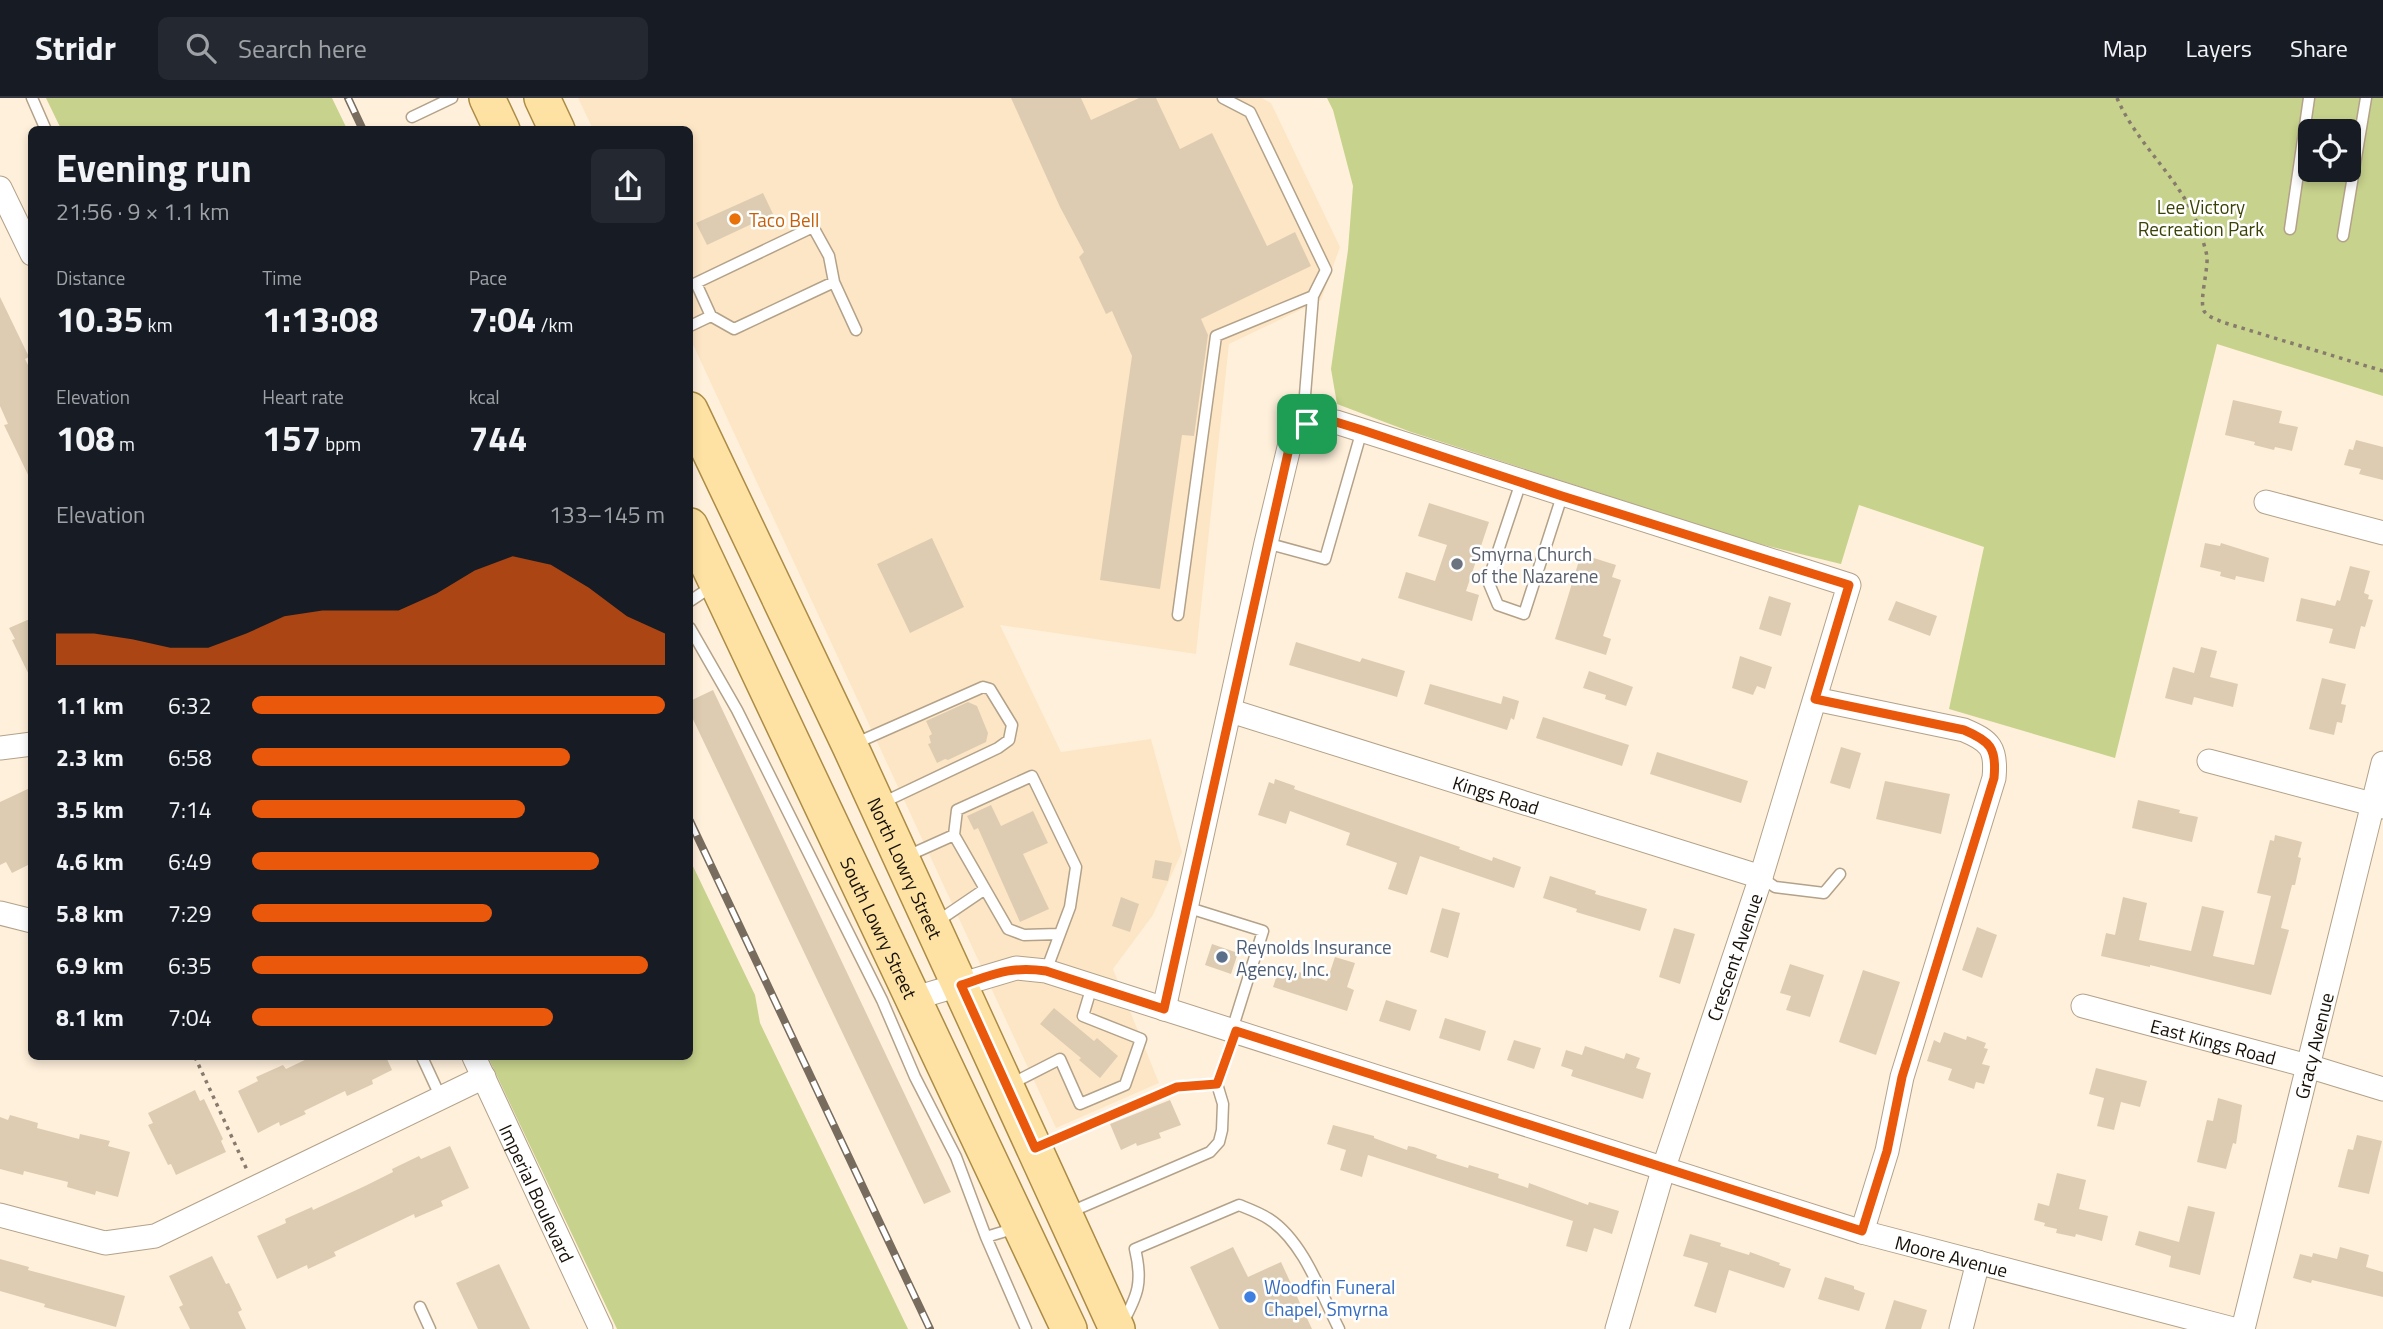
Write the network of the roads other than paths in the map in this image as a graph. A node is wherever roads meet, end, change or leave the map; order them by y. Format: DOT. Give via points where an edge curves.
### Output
graph roads {
  1 [pos="32,98"];
  2 [pos="452,98"];
  3 [pos="487,98"];
  4 [pos="542,98"];
  5 [pos="1223,98"];
  6 [pos="2309,98"];
  7 [pos="2366,98"];
  8 [pos="412,117"];
  9 [pos="44,126"];
  10 [pos="500,126"];
  11 [pos="555,126"];
  12 [pos="0,188"];
  13 [pos="2290,229"];
  14 [pos="2343,236"];
  15 [pos="28,246"];
  16 [pos="834,282"];
  17 [pos="1313,296"];
  18 [pos="711,316"];
  19 [pos="693,325"];
  20 [pos="856,330"];
  21 [pos="693,416"];
  22 [pos="1307,424"];
  23 [pos="1362,430"];
  24 [pos="1521,482"];
  25 [pos="1562,496"];
  26 [pos="2266,502"];
  27 [pos="2383,533"];
  28 [pos="693,541"];
  29 [pos="1266,543"];
  30 [pos="760,559"];
  31 [pos="703,592"];
  32 [pos="1178,615"];
  33 [pos="693,633"];
  34 [pos="1815,699"];
  35 [pos="1231,711"];
  36 [pos="28,744"];
  37 [pos="850,746"];
  38 [pos="0,748"];
  39 [pos="2209,761"];
  40 [pos="2383,763"];
  41 [pos="876,805"];
  42 [pos="2378,805"];
  43 [pos="954,835"];
  44 [pos="902,859"];
  45 [pos="1840,874"];
  46 [pos="1761,877"];
  47 [pos="985,889"];
  48 [pos="1186,907"];
  49 [pos="0,914"];
  50 [pos="28,920"];
  51 [pos="933,924"];
  52 [pos="1059,934"];
  53 [pos="1046,971"];
  54 [pos="961,985"];
  55 [pos="1092,986"];
  56 [pos="912,999"];
  57 [pos="2083,1006"];
  58 [pos="1164,1009"];
  59 [pos="1234,1031"];
  60 [pos="423,1060"];
  61 [pos="2308,1066"];
  62 [pos="479,1067"];
  63 [pos="1217,1084"];
  64 [pos="1007,1086"];
  65 [pos="2383,1089"];
  66 [pos="441,1098"];
  67 [pos="1035,1148"];
  68 [pos="1664,1167"];
  69 [pos="1065,1214"];
  70 [pos="0,1215"];
  71 [pos="1020,1226"];
  72 [pos="1862,1231"];
  73 [pos="986,1237"];
  74 [pos="1978,1262"];
  75 [pos="420,1307"];
  76 [pos="429,1329"];
  77 [pos="601,1329"];
  78 [pos="1026,1329"];
  79 [pos="1069,1329"];
  80 [pos="1118,1329"];
  81 [pos="1339,1329"];
  82 [pos="1617,1329"];
  83 [pos="1961,1329"];
  84 [pos="2233,1329"];
  85 [pos="2243,1329"];
  1 -- 9 [label="lane"];
  2 -- 8 [label="lane"];
  3 -- 10 [label="main road"];
  4 -- 11 [label="main road"];
  5 -- 17 [label="lane" via="1250,112 1326,270"];
  6 -- 13 [label="lane"];
  7 -- 14 [label="lane"];
  12 -- 15 [label="street"];
  16 -- 18 [label="lane" via="734,329"];
  16 -- 18 [label="lane" via="829,256 813,227 696,283"];
  16 -- 20 [label="lane"];
  17 -- 22 [label="lane"];
  17 -- 32 [label="lane" via="1216,336"];
  18 -- 19 [label="lane"];
  21 -- 30 [label="main road, North Lowry Street"];
  22 -- 23 [label="street" via="1336,422"];
  22 -- 29 [label="street" via="1292,435"];
  23 -- 24 [label="street"];
  23 -- 29 [label="lane" via="1325,559"];
  24 -- 25 [label="street"];
  24 -- 25 [label="lane" via="1488,581 1498,605 1524,614"];
  25 -- 34 [label="street, Crescent Avenue" via="1849,585"];
  26 -- 27 [label="street"];
  28 -- 31 [label="main road, South Lowry Street"];
  29 -- 35 [label="street"];
  30 -- 31 [label="main road"];
  30 -- 37 [label="main road, North Lowry Street"];
  31 -- 56 [label="main road, South Lowry Street"];
  33 -- 73 [label="lane" via="737,710 882,1000 956,1157"];
  34 -- 46 [label="street, Crescent Avenue"];
  34 -- 72 [label="street" via="1964,730 1993,749 1996,764 1902,1077 1887,1151"];
  35 -- 46 [label="street, Kings Road"];
  35 -- 48 [label="street"];
  36 -- 38 [label="street"];
  37 -- 41 [label="main road, North Lowry Street"];
  37 -- 41 [label="lane" via="983,687 990,690 1012,724 1009,740 998,748"];
  39 -- 42 [label="street"];
  40 -- 42 [label="street, Gracy Avenue"];
  41 -- 44 [label="main road, North Lowry Street"];
  42 -- 61 [label="street, Gracy Avenue"];
  43 -- 44 [label="lane"];
  43 -- 47 [label="lane"];
  43 -- 52 [label="lane" via="957,810 1032,776 1076,867 1070,907"];
  44 -- 51 [label="main road, North Lowry Street"];
  45 -- 46 [label="lane" via="1824,893 1774,887"];
  46 -- 68 [label="street, Crescent Avenue"];
  47 -- 51 [label="lane"];
  47 -- 52 [label="lane" via="1008,929 1024,935"];
  48 -- 58 [label="street"];
  48 -- 59 [label="lane" via="1263,931"];
  49 -- 50 [label="street"];
  51 -- 54 [label="main road, North Lowry Street"];
  52 -- 53 [label="lane"];
  53 -- 54 [label="street, Moore Avenue" via="1016,968"];
  53 -- 55 [label="street, Moore Avenue"];
  54 -- 56 [label="street, Moore Avenue"];
  54 -- 64 [label="main road, North Lowry Street"];
  55 -- 58 [label="street, Moore Avenue"];
  55 -- 64 [label="lane" via="1083,1016 1141,1039 1125,1085 1080,1104 1060,1059"];
  56 -- 71 [label="main road, South Lowry Street"];
  57 -- 61 [label="street, East Kings Road"];
  58 -- 59 [label="street, Moore Avenue"];
  59 -- 63 [label="lane"];
  59 -- 68 [label="street, Moore Avenue"];
  60 -- 66 [label="lane"];
  61 -- 65 [label="street, East Kings Road"];
  61 -- 85 [label="street, Gracy Avenue"];
  62 -- 66 [label="street"];
  62 -- 77 [label="street, Imperial Boulevard"];
  63 -- 67 [label="lane" via="1177,1087"];
  63 -- 69 [label="lane" via="1223,1104 1222,1130 1210,1152"];
  64 -- 67 [label="main road, North Lowry Street"];
  66 -- 70 [label="street" via="155,1236 105,1243"];
  67 -- 69 [label="main road, North Lowry Street"];
  68 -- 72 [label="street, Moore Avenue"];
  68 -- 82 [label="street, Crescent Avenue"];
  69 -- 80 [label="main road, North Lowry Street"];
  71 -- 73 [label="lane"];
  71 -- 79 [label="main road, South Lowry Street"];
  72 -- 74 [label="street, Moore Avenue"];
  73 -- 78 [label="lane"];
  74 -- 83 [label="street"];
  74 -- 84 [label="street, Moore Avenue"];
  75 -- 76 [label="lane"];
  80 -- 81 [label="lane" via="1137,1297 1140,1270 1135,1250 1239,1205 1285,1231"];
}
